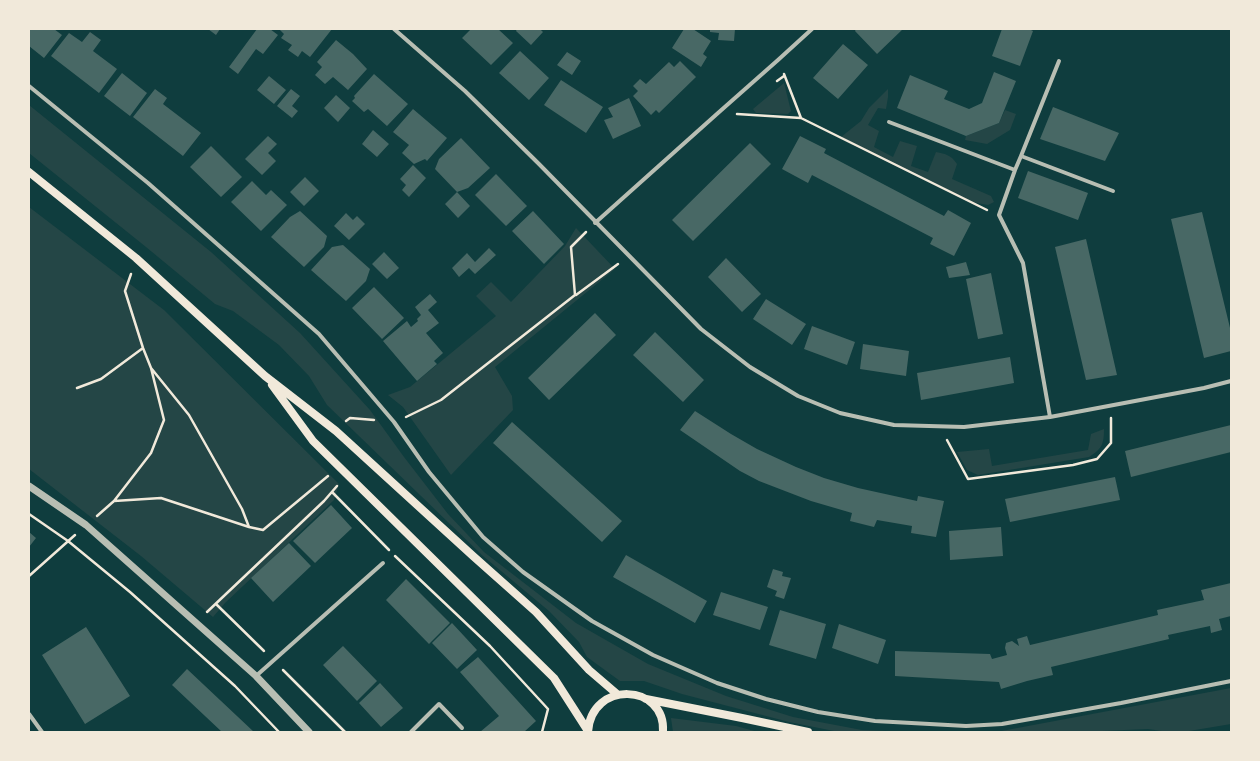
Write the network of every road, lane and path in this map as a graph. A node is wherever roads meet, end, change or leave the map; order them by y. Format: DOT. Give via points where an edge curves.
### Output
graph roads {
  1 [pos="394,29"];
  2 [pos="812,29"];
  3 [pos="778,60"];
  4 [pos="1059,61"];
  5 [pos="29,86"];
  6 [pos="718,113"];
  7 [pos="801,118"];
  8 [pos="889,122"];
  9 [pos="1020,156"];
  10 [pos="1015,170"];
  11 [pos="29,172"];
  12 [pos="1113,191"];
  13 [pos="988,210"];
  14 [pos="595,223"];
  15 [pos="136,258"];
  16 [pos="623,260"];
  17 [pos="575,295"];
  18 [pos="143,348"];
  19 [pos="151,368"];
  20 [pos="265,376"];
  21 [pos="1231,381"];
  22 [pos="77,388"];
  23 [pos="1110,406"];
  24 [pos="1050,417"];
  25 [pos="394,422"];
  26 [pos="939,426"];
  27 [pos="336,431"];
  28 [pos="339,466"];
  29 [pos="29,486"];
  30 [pos="332,492"];
  31 [pos="114,501"];
  32 [pos="29,514"];
  33 [pos="86,526"];
  34 [pos="249,528"];
  35 [pos="68,541"];
  36 [pos="383,563"];
  37 [pos="29,576"];
  38 [pos="196,623"];
  39 [pos="256,676"];
  40 [pos="1231,681"];
  41 [pos="617,694"];
  42 [pos="646,699"];
  43 [pos="29,714"];
  44 [pos="462,728"];
  45 [pos="588,731"];
  46 [pos="42,732"];
  47 [pos="279,732"];
  48 [pos="309,732"];
  49 [pos="411,732"];
  50 [pos="542,732"];
  51 [pos="663,732"];
  52 [pos="808,732"];
  1 -- 14 [label="street" via="465,91"];
  2 -- 3 [label="street"];
  3 -- 6 [label="street"];
  3 -- 7 [label="path"];
  4 -- 9 [label="street"];
  5 -- 25 [label="street" via="148,183 319,334"];
  6 -- 7 [label="path"];
  6 -- 14 [label="street"];
  7 -- 13 [label="path"];
  8 -- 10 [label="street"];
  9 -- 10 [label="street"];
  9 -- 12 [label="street"];
  10 -- 24 [label="street" via="998,215 1023,263"];
  11 -- 15 [label="main road"];
  14 -- 17 [label="path" via="571,247"];
  14 -- 26 [label="street" via="701,329 750,367 798,396 840,413 894,425"];
  15 -- 18 [label="path" via="125,291"];
  15 -- 20 [label="main road"];
  16 -- 17 [label="path"];
  17 -- 25 [label="path" via="441,400"];
  18 -- 19 [label="path"];
  18 -- 22 [label="path" via="101,378"];
  19 -- 31 [label="path" via="164,420 151,452"];
  19 -- 34 [label="path" via="189,415 242,509"];
  20 -- 27 [label="main road"];
  20 -- 28 [label="main road" via="313,441"];
  21 -- 23 [label="street"];
  23 -- 24 [label="street"];
  23 -- 26 [label="path" via="1111,443 1097,459 1073,465 968,479"];
  24 -- 26 [label="street" via="964,427"];
  25 -- 27 [label="path" via="350,418"];
  25 -- 40 [label="street" via="428,472 483,537 523,572 592,621 653,655 717,683 766,699 818,712 875,721 966,726 1002,724"];
  27 -- 41 [label="main road" via="536,612 589,670"];
  28 -- 30 [label="path" via="339,484"];
  28 -- 34 [label="path" via="263,530"];
  28 -- 45 [label="main road" via="554,678"];
  29 -- 33 [label="street"];
  30 -- 38 [label="path"];
  30 -- 50 [label="path" via="407,568 490,646 548,709"];
  31 -- 33 [label="path"];
  31 -- 34 [label="path" via="161,498"];
  32 -- 35 [label="path"];
  33 -- 38 [label="street"];
  35 -- 37 [label="path"];
  35 -- 47 [label="path" via="130,592 229,681"];
  36 -- 39 [label="street"];
  38 -- 39 [label="street"];
  39 -- 48 [label="street"];
  41 -- 42 [label="main road" via="632,694"];
  41 -- 45 [label="main road" via="601,703 590,718"];
  42 -- 51 [label="main road" via="661,717"];
  42 -- 52 [label="main road"];
  43 -- 46 [label="street"];
  44 -- 49 [label="street" via="439,704"];
}
